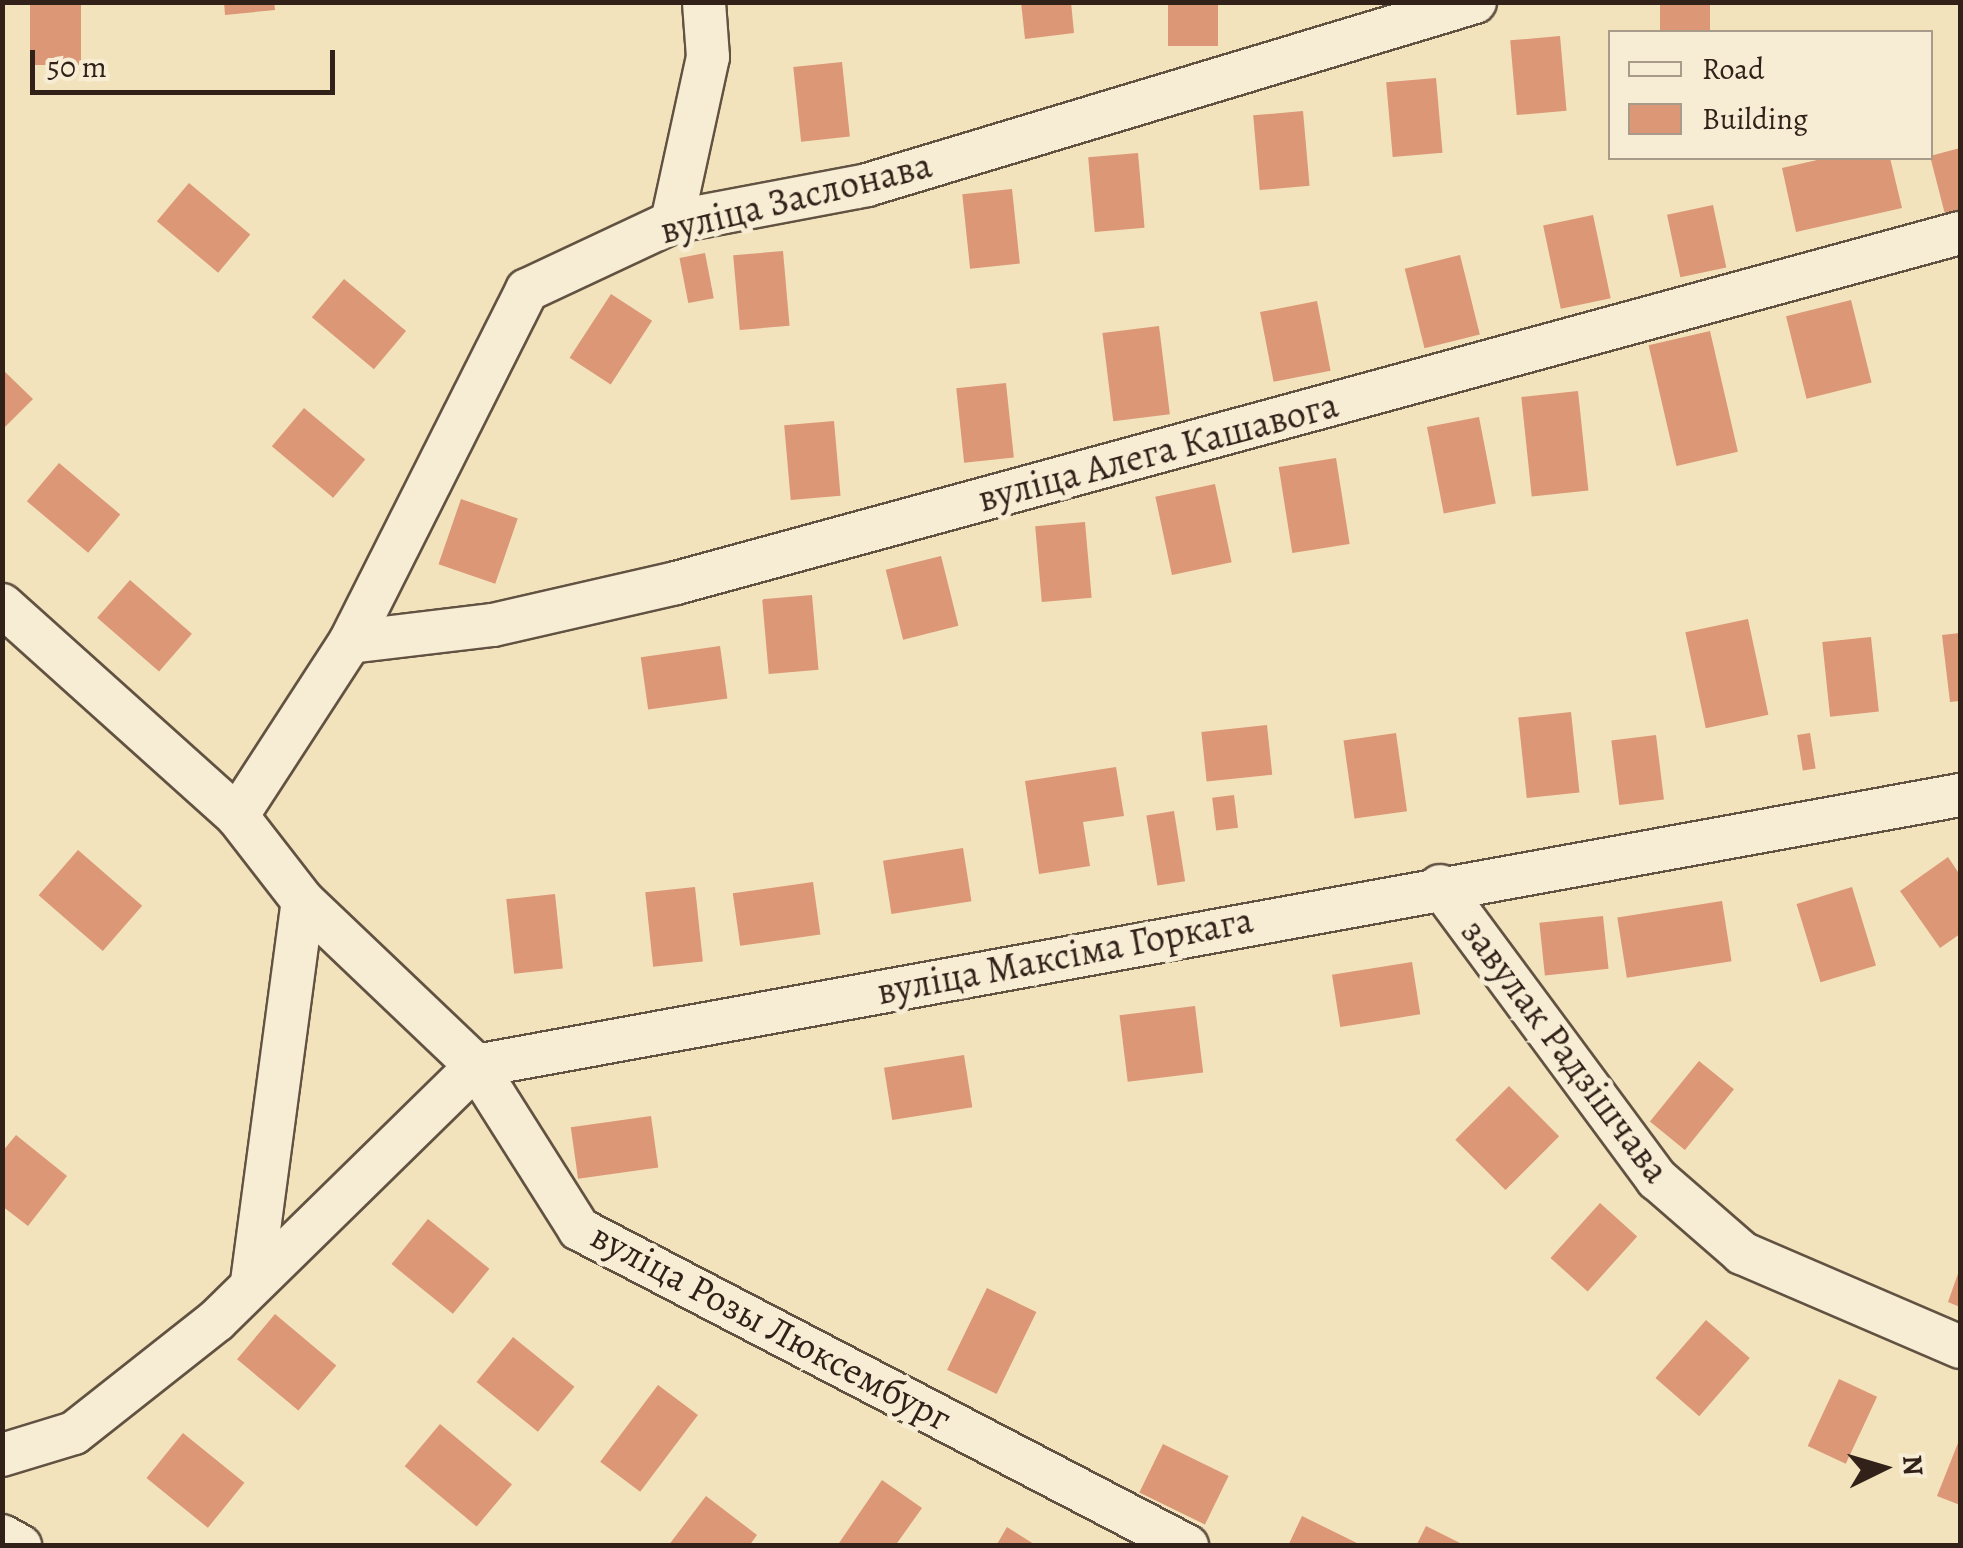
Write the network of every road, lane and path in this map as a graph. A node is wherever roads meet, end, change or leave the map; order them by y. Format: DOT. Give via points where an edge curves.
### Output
graph roads {
  1 [pos="704,2"];
  2 [pos="1475,2"];
  3 [pos="672,222"];
  4 [pos="1960,234"];
  5 [pos="2,605"];
  6 [pos="350,642"];
  7 [pos="1960,795"];
  8 [pos="237,816"];
  9 [pos="1440,886"];
  10 [pos="303,901"];
  11 [pos="476,1066"];
  12 [pos="252,1282"];
  13 [pos="1960,1347"];
  14 [pos="2,1455"];
  15 [pos="2,1536"];
  16 [pos="20,1546"];
  17 [pos="1187,1546"];
  1 -- 3 [label="street" via="708,57"];
  2 -- 3 [label="street, вуліца Заслонава" via="867,184"];
  3 -- 6 [label="street, вуліца Заслонава" via="527,290"];
  4 -- 6 [label="street, вуліца Алега Кашавога" via="676,583 494,626"];
  5 -- 8 [label="street, вуліца Розы Люксембург"];
  6 -- 8 [label="street, вуліца Заслонава"];
  7 -- 9 [label="street, вуліца Максіма Горкага"];
  8 -- 10 [label="street, вуліца Розы Люксембург"];
  9 -- 11 [label="street, вуліца Максіма Горкага"];
  9 -- 13 [label="street, завулак Радзішчава" via="1656,1179 1742,1252"];
  10 -- 11 [label="street, вуліца Розы Люксембург"];
  10 -- 12 [label="street"];
  11 -- 12 [label="street"];
  11 -- 17 [label="street, вуліца Розы Люксембург" via="579,1229"];
  12 -- 14 [label="street" via="74,1433"];
  15 -- 16 [label="street"];
}
